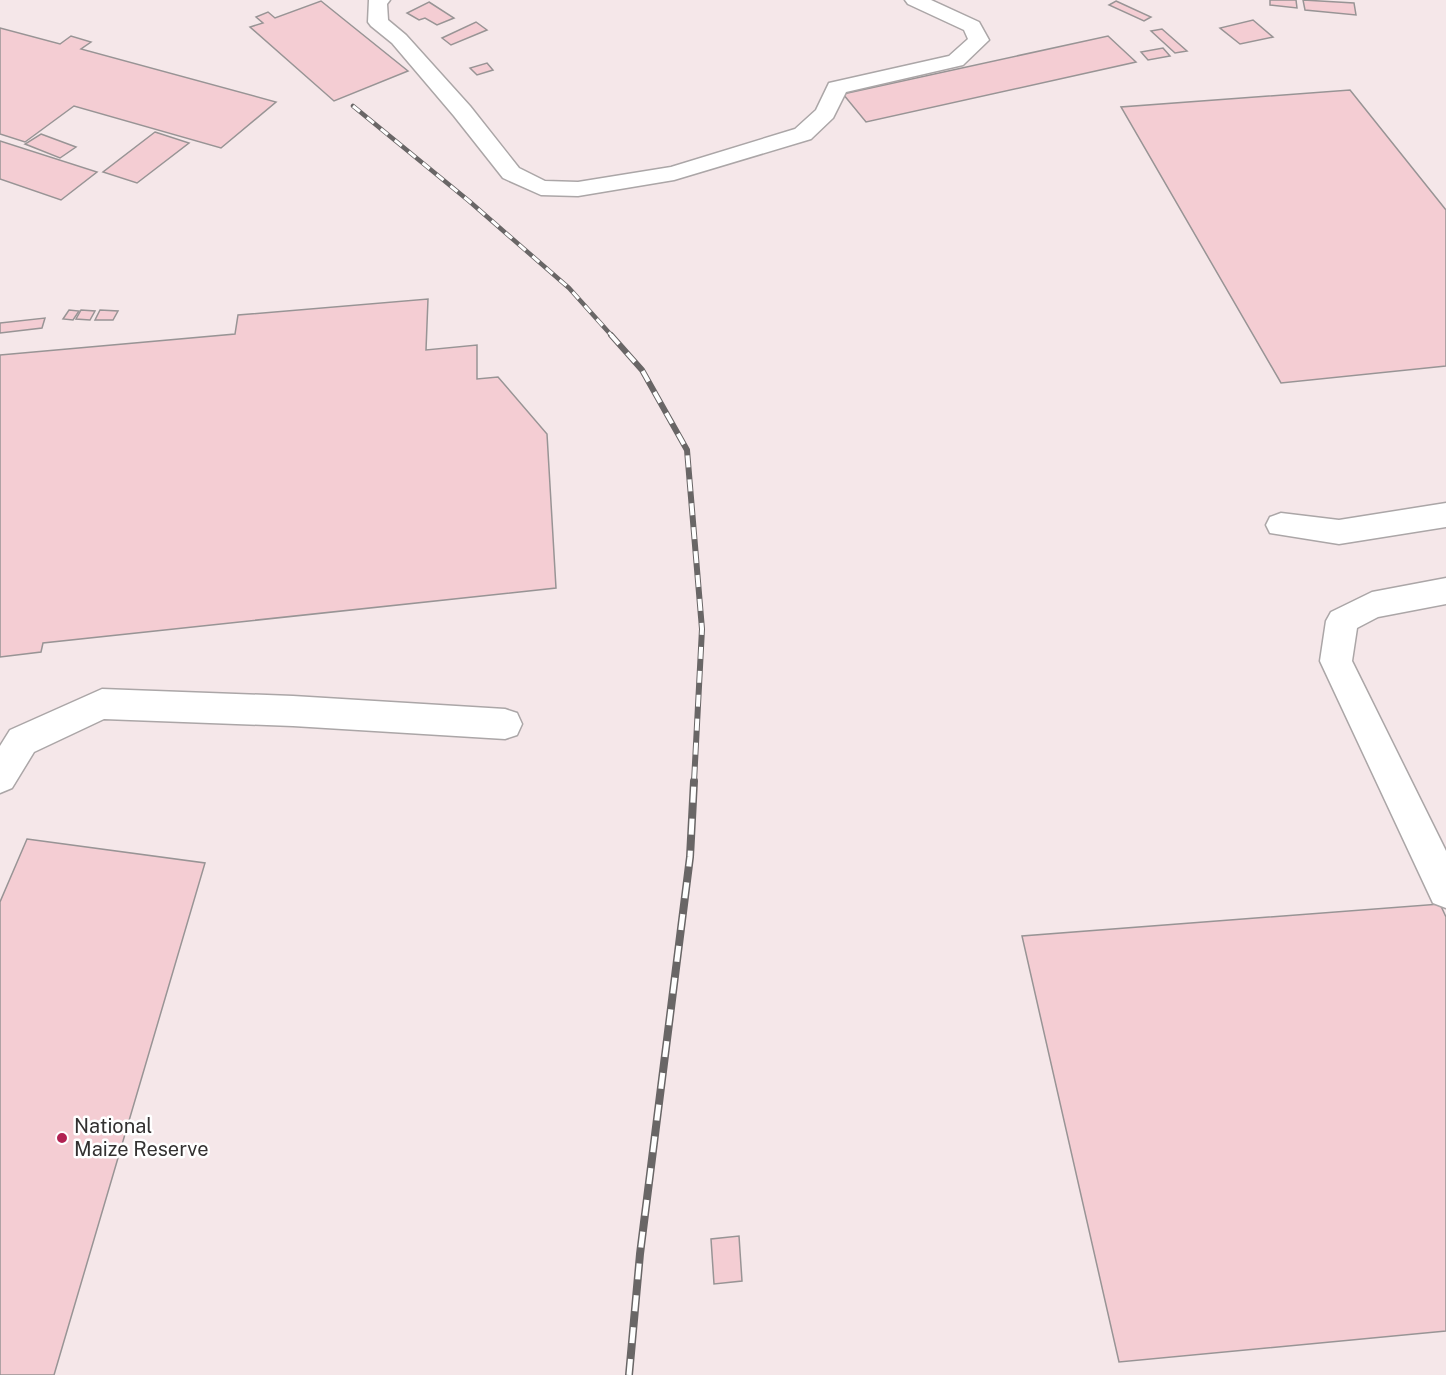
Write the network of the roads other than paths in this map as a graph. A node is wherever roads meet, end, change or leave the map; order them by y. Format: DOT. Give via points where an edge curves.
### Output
graph roads {
  1 [pos="380,0"];
  2 [pos="915,0"];
  3 [pos="1446,515"];
  4 [pos="1281,525"];
  5 [pos="1446,591"];
  6 [pos="505,724"];
  7 [pos="0,777"];
  8 [pos="1446,890"];
  1 -- 2 [label="lane" via="376,2 378,22 399,39 511,173 541,188 578,189 674,173 803,134 825,112 837,88 956,61 979,40 972,26"];
  3 -- 4 [label="lane" via="1339,532"];
  5 -- 8 [label="lane" via="1372,605 1342,621 1336,661"];
  6 -- 7 [label="lane" via="102,704 22,741"];
}
